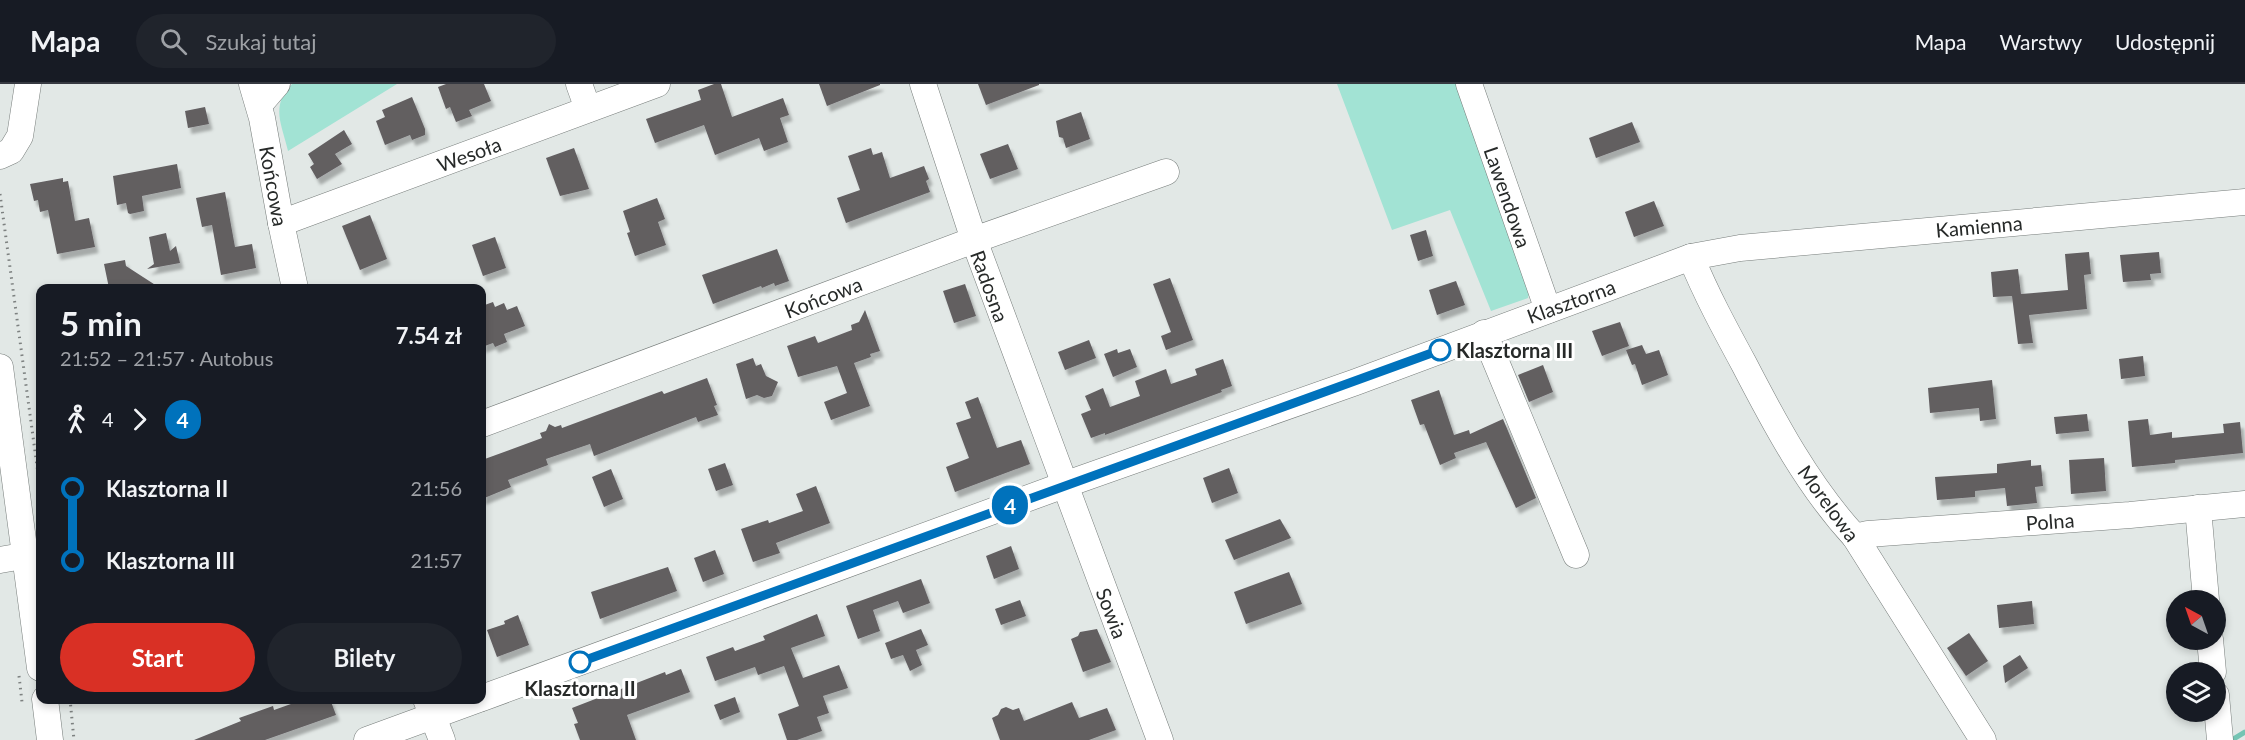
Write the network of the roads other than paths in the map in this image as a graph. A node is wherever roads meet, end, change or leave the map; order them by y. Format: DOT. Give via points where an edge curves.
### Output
graph roads {
  1 [pos="28,84"];
  2 [pos="277,84"];
  3 [pos="579,84"];
  4 [pos="657,84"];
  5 [pos="923,84"];
  6 [pos="1469,84"];
  7 [pos="255,94"];
  8 [pos="588,110"];
  9 [pos="0,156"];
  10 [pos="1166,172"];
  11 [pos="2245,202"];
  12 [pos="280,223"];
  13 [pos="974,240"];
  14 [pos="1702,254"];
  15 [pos="294,284"];
  16 [pos="1548,310"];
  17 [pos="1484,333"];
  18 [pos="0,367"];
  19 [pos="486,423"];
  20 [pos="1064,485"];
  21 [pos="2245,504"];
  22 [pos="2198,508"];
  23 [pos="1855,537"];
  24 [pos="33,554"];
  25 [pos="1576,555"];
  26 [pos="0,560"];
  27 [pos="2205,590"];
  28 [pos="36,603"];
  29 [pos="486,696"];
  30 [pos="46,704"];
  31 [pos="446,704"];
  32 [pos="429,707"];
  33 [pos="2218,722"];
  34 [pos="50,740"];
  35 [pos="367,740"];
  36 [pos="442,740"];
  37 [pos="1160,740"];
  38 [pos="1983,740"];
  39 [pos="2220,740"];
  1 -- 9 [label="street" via="20,136 11,151"];
  2 -- 7 [label="street"];
  3 -- 8 [label="street"];
  4 -- 8 [label="street, Wesoła"];
  5 -- 13 [label="street, Radosna"];
  6 -- 16 [label="street, Lawendowa"];
  7 -- 12 [label="street, Końcowa"];
  8 -- 12 [label="street, Wesoła"];
  10 -- 13 [label="street, Końcowa"];
  11 -- 14 [label="street, Kamienna"];
  12 -- 15 [label="street, Końcowa"];
  13 -- 19 [label="street, Końcowa"];
  13 -- 20 [label="street, Radosna"];
  14 -- 16 [label="street, Klasztorna"];
  14 -- 23 [label="street, Morelowa" via="1702,284 1776,425 1832,512"];
  16 -- 17 [label="street, Klasztorna"];
  17 -- 20 [label="street, Klasztorna"];
  17 -- 25 [label="street"];
  18 -- 24 [label="street"];
  20 -- 29 [label="street, Klasztorna"];
  20 -- 37 [label="street, Sowia"];
  21 -- 22 [label="street, Polna"];
  22 -- 23 [label="street, Polna"];
  22 -- 27 [label="street"];
  23 -- 38 [label="street, Morelowa"];
  24 -- 26 [label="street"];
  24 -- 28 [label="street"];
  30 -- 34 [label="street"];
  31 -- 32 [label="street, Klasztorna"];
  32 -- 35 [label="street, Klasztorna"];
  32 -- 36 [label="street"];
  33 -- 39 [label="street"];
}
